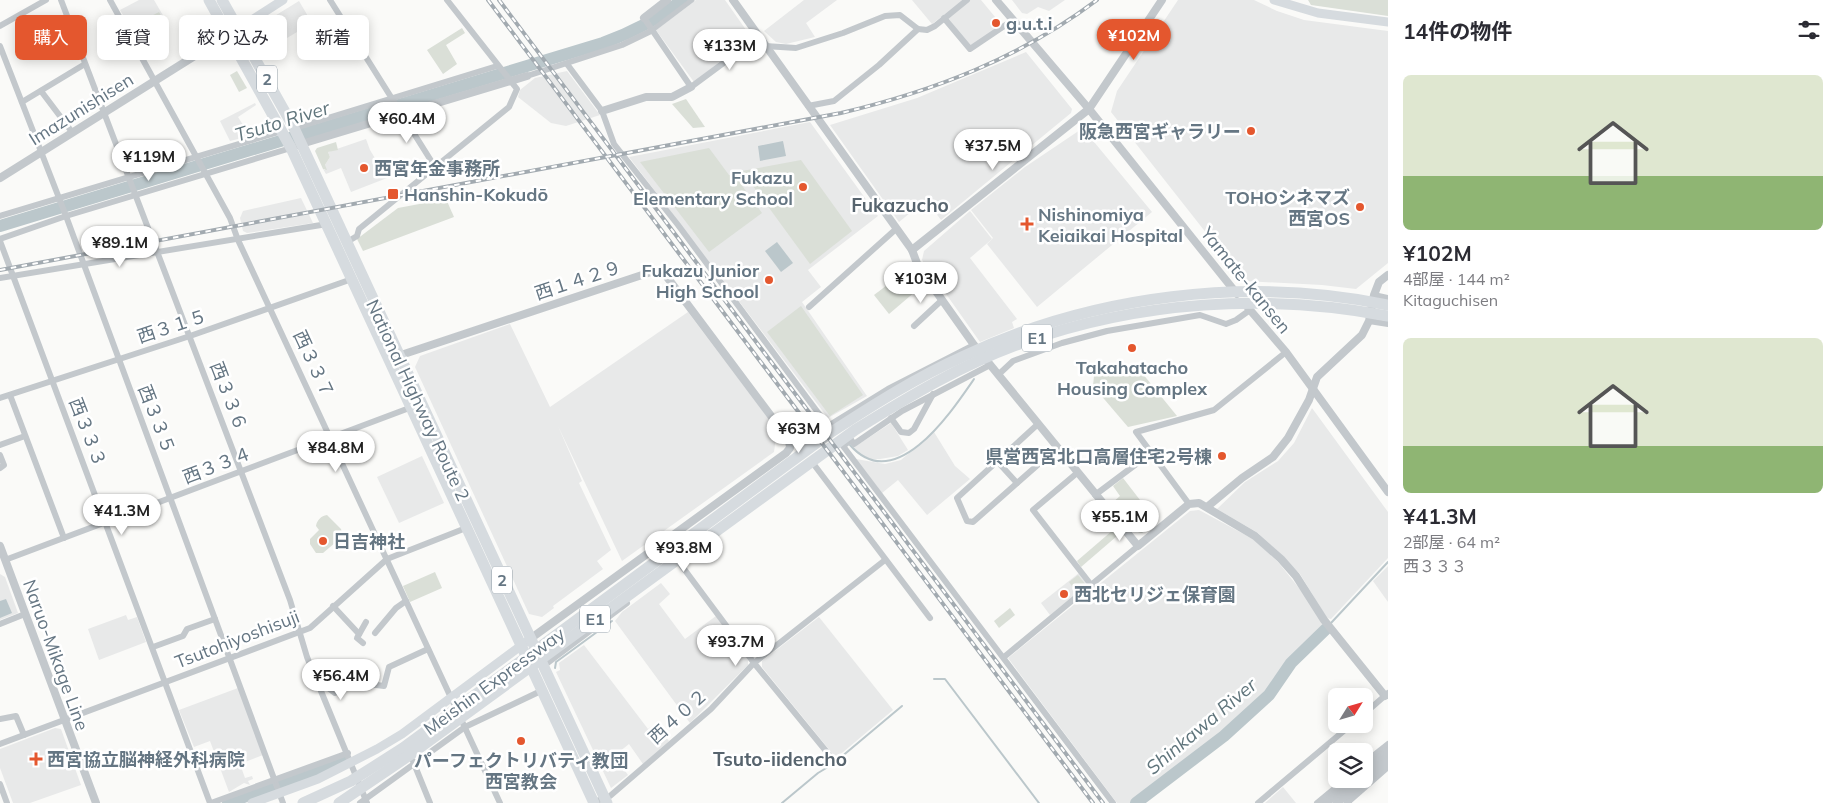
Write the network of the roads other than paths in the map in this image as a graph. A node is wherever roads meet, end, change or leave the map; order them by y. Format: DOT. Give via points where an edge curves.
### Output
graph roads {
  1 [pos="46,0"];
  2 [pos="61,0"];
  3 [pos="110,0"];
  4 [pos="209,0"];
  5 [pos="222,0"];
  6 [pos="284,0"];
  7 [pos="330,0"];
  8 [pos="446,0"];
  9 [pos="667,0"];
  10 [pos="692,0"];
  11 [pos="733,0"];
  12 [pos="967,0"];
  13 [pos="996,0"];
  14 [pos="1162,0"];
  15 [pos="1274,0"];
  16 [pos="1300,0"];
  17 [pos="1305,10"];
  18 [pos="220,15"];
  19 [pos="227,15"];
  20 [pos="260,15"];
  21 [pos="644,18"];
  22 [pos="944,18"];
  23 [pos="1013,20"];
  24 [pos="1388,22"];
  25 [pos="0,26"];
  26 [pos="918,29"];
  27 [pos="651,32"];
  28 [pos="0,46"];
  29 [pos="765,46"];
  30 [pos="188,60"];
  31 [pos="249,60"];
  32 [pos="85,64"];
  33 [pos="567,64"];
  34 [pos="497,67"];
  35 [pos="527,76"];
  36 [pos="509,79"];
  37 [pos="155,80"];
  38 [pos="691,87"];
  39 [pos="41,91"];
  40 [pos="391,99"];
  41 [pos="22,102"];
  42 [pos="808,106"];
  43 [pos="1088,109"];
  44 [pos="602,111"];
  45 [pos="400,112"];
  46 [pos="103,113"];
  47 [pos="288,131"];
  48 [pos="72,132"];
  49 [pos="295,145"];
  50 [pos="40,152"];
  51 [pos="197,159"];
  52 [pos="435,167"];
  53 [pos="204,173"];
  54 [pos="129,177"];
  55 [pos="0,178"];
  56 [pos="137,196"];
  57 [pos="58,198"];
  58 [pos="0,216"];
  59 [pos="66,216"];
  60 [pos="326,224"];
  61 [pos="896,229"];
  62 [pos="0,240"];
  63 [pos="238,240"];
  64 [pos="347,242"];
  65 [pos="912,250"];
  66 [pos="158,252"];
  67 [pos="82,264"];
  68 [pos="1388,275"];
  69 [pos="14,276"];
  70 [pos="0,278"];
  71 [pos="352,279"];
  72 [pos="1374,295"];
  73 [pos="1388,298"];
  74 [pos="942,300"];
  75 [pos="1388,305"];
  76 [pos="809,307"];
  77 [pos="271,308"];
  78 [pos="1250,310"];
  79 [pos="1388,316"];
  80 [pos="1369,321"];
  81 [pos="1388,324"];
  82 [pos="914,326"];
  83 [pos="190,336"];
  84 [pos="974,345"];
  85 [pos="1286,352"];
  86 [pos="394,357"];
  87 [pos="118,360"];
  88 [pos="990,366"];
  89 [pos="998,375"];
  90 [pos="53,382"];
  91 [pos="1313,388"];
  92 [pos="934,393"];
  93 [pos="10,395"];
  94 [pos="0,398"];
  95 [pos="412,407"];
  96 [pos="891,418"];
  97 [pos="837,421"];
  98 [pos="1038,424"];
  99 [pos="25,436"];
  100 [pos="331,438"];
  101 [pos="852,442"];
  102 [pos="0,445"];
  103 [pos="1057,448"];
  104 [pos="1152,453"];
  105 [pos="0,455"];
  106 [pos="997,461"];
  107 [pos="0,468"];
  108 [pos="242,472"];
  109 [pos="1077,473"];
  110 [pos="1017,483"];
  111 [pos="1388,492"];
  112 [pos="1095,495"];
  113 [pos="170,499"];
  114 [pos="1189,504"];
  115 [pos="1207,507"];
  116 [pos="106,522"];
  117 [pos="466,528"];
  118 [pos="64,538"];
  119 [pos="664,542"];
  120 [pos="0,546"];
  121 [pos="1138,546"];
  122 [pos="388,559"];
  123 [pos="5,560"];
  124 [pos="885,560"];
  125 [pos="680,563"];
  126 [pos="1092,586"];
  127 [pos="406,601"];
  128 [pos="333,606"];
  129 [pos="25,614"];
  130 [pos="930,618"];
  131 [pos="215,620"];
  132 [pos="366,622"];
  133 [pos="0,624"];
  134 [pos="379,631"];
  135 [pos="301,632"];
  136 [pos="359,634"];
  137 [pos="362,643"];
  138 [pos="525,643"];
  139 [pos="153,647"];
  140 [pos="428,648"];
  141 [pos="1004,657"];
  142 [pos="230,659"];
  143 [pos="754,663"];
  144 [pos="542,667"];
  145 [pos="318,681"];
  146 [pos="165,683"];
  147 [pos="546,688"];
  148 [pos="1387,696"];
  149 [pos="450,698"];
  150 [pos="1373,707"];
  151 [pos="0,719"];
  152 [pos="64,720"];
  153 [pos="465,727"];
  154 [pos="1341,733"];
  155 [pos="402,734"];
  156 [pos="24,735"];
  157 [pos="0,744"];
  158 [pos="1388,744"];
  159 [pos="1388,751"];
  160 [pos="348,753"];
  161 [pos="1373,756"];
  162 [pos="1388,760"];
  163 [pos="352,763"];
  164 [pos="414,763"];
  165 [pos="841,763"];
  166 [pos="1373,764"];
  167 [pos="1388,767"];
  168 [pos="0,784"];
  169 [pos="277,786"];
  170 [pos="1335,788"];
  171 [pos="1344,788"];
  172 [pos="364,802"];
  173 [pos="598,802"];
  174 [pos="7,803"];
  175 [pos="96,803"];
  176 [pos="210,803"];
  177 [pos="252,803"];
  178 [pos="283,803"];
  179 [pos="303,803"];
  180 [pos="339,803"];
  181 [pos="430,803"];
  182 [pos="500,803"];
  183 [pos="1113,803"];
  184 [pos="1258,803"];
  185 [pos="1317,803"];
  186 [pos="1326,803"];
  187 [pos="1337,803"];
  188 [pos="1347,803"];
  1 -- 25 [label="street"];
  2 -- 32 [label="street, 西３３６"];
  3 -- 37 [label="street, 西３３７"];
  4 -- 18 [label="highway, National Highway Route 2 / 2"];
  5 -- 19 [label="highway, National Highway Route 2 / 2"];
  6 -- 20 [label="main road"];
  7 -- 40 [label="street"];
  8 -- 34 [label="street"];
  9 -- 21 [label="street"];
  10 -- 27 [label="street"];
  11 -- 29 [label="street"];
  12 -- 22 [label="street"];
  13 -- 23 [label="street, Yamate-kansen"];
  14 -- 43 [label="street"];
  15 -- 17 [label="main road"];
  16 -- 17 [label="street"];
  17 -- 24 [label="main road"];
  21 -- 27 [label="street"];
  22 -- 23 [label="street" via="970,50"];
  22 -- 26 [label="street" via="927,30"];
  23 -- 43 [label="street, Yamate-kansen"];
  26 -- 29 [label="street" via="900,15 885,16 796,48"];
  26 -- 42 [label="street" via="880,65 834,100"];
  27 -- 33 [label="street"];
  27 -- 38 [label="street"];
  28 -- 41 [label="street, 西３３５"];
  29 -- 38 [label="street" via="741,50"];
  29 -- 42 [label="street"];
  30 -- 37 [label="street, Imazunishisen"];
  31 -- 47 [label="highway, National Highway Route 2 / 2"];
  32 -- 39 [label="street"];
  32 -- 46 [label="street, 西３３６"];
  33 -- 35 [label="street"];
  33 -- 44 [label="street"];
  34 -- 36 [label="street"];
  34 -- 40 [label="street"];
  35 -- 36 [label="street"];
  36 -- 45 [label="street"];
  36 -- 52 [label="street" via="516,89 509,107"];
  37 -- 46 [label="street, Imazunishisen"];
  37 -- 51 [label="street, 西３３７"];
  38 -- 44 [label="street" via="672,97 646,97"];
  39 -- 41 [label="street"];
  39 -- 48 [label="street"];
  40 -- 45 [label="street"];
  40 -- 47 [label="street"];
  41 -- 50 [label="street, 西３３５"];
  42 -- 61 [label="street"];
  43 -- 65 [label="street"];
  43 -- 78 [label="street, Yamate-kansen"];
  44 -- 97 [label="street" via="614,144 828,426"];
  45 -- 49 [label="street"];
  45 -- 52 [label="street"];
  46 -- 48 [label="street, Imazunishisen"];
  46 -- 54 [label="street, 西３３６"];
  47 -- 49 [label="highway, National Highway Route 2 / 2"];
  47 -- 51 [label="street"];
  48 -- 50 [label="street, Imazunishisen"];
  49 -- 53 [label="street"];
  49 -- 60 [label="highway, National Highway Route 2 / 2"];
  49 -- 64 [label="highway, National Highway Route 2 / 2"];
  50 -- 55 [label="street, Imazunishisen"];
  50 -- 57 [label="street, 西３３５"];
  51 -- 53 [label="street, 西３３７"];
  51 -- 54 [label="street"];
  52 -- 64 [label="street"];
  53 -- 56 [label="street"];
  53 -- 63 [label="street, 西３３７" via="230,218"];
  54 -- 56 [label="street, 西３３６"];
  54 -- 57 [label="street"];
  56 -- 59 [label="street"];
  56 -- 66 [label="street, 西３３６"];
  57 -- 58 [label="street"];
  57 -- 59 [label="street, 西３３５"];
  59 -- 62 [label="street"];
  59 -- 67 [label="street, 西３３５"];
  60 -- 63 [label="street"];
  60 -- 71 [label="highway, National Highway Route 2 / 2"];
  61 -- 65 [label="street"];
  61 -- 76 [label="street"];
  62 -- 69 [label="street, 西３３３"];
  63 -- 66 [label="street"];
  63 -- 77 [label="street, 西３３７"];
  64 -- 86 [label="highway, National Highway Route 2 / 2"];
  65 -- 74 [label="street" via="918,266"];
  66 -- 67 [label="street"];
  66 -- 83 [label="street, 西３３６"];
  67 -- 69 [label="street"];
  67 -- 87 [label="street, 西３３５"];
  68 -- 72 [label="street" via="1379,282"];
  69 -- 70 [label="street"];
  69 -- 90 [label="street, 西３３３"];
  71 -- 77 [label="street, 西３１５"];
  71 -- 86 [label="highway, National Highway Route 2 / 2"];
  72 -- 73 [label="street"];
  72 -- 80 [label="street"];
  74 -- 82 [label="street"];
  74 -- 84 [label="street"];
  75 -- 179 [label="highway, Meishin Expressway / E1" via="1288,293 1185,296 1127,304 1058,320 965,355 898,390 830,433 403,748 351,781"];
  77 -- 83 [label="street, 西３１５"];
  77 -- 100 [label="street, 西３３７"];
  78 -- 85 [label="street, Yamate-kansen"];
  78 -- 89 [label="street" via="1226,324 1200,315 1062,342 1013,361"];
  79 -- 180 [label="highway, Meishin Expressway / E1" via="1344,308 1266,302 1188,306 1054,333 981,360 902,401 855,430 400,762"];
  80 -- 81 [label="street"];
  80 -- 91 [label="street" via="1362,335 1317,377"];
  83 -- 87 [label="street, 西３１５"];
  83 -- 108 [label="street, 西３３６"];
  84 -- 88 [label="street"];
  84 -- 97 [label="street" via="888,388"];
  85 -- 91 [label="street, Yamate-kansen"];
  85 -- 104 [label="street" via="1214,410 1136,432"];
  86 -- 95 [label="highway, National Highway Route 2 / 2"];
  86 -- 119 [label="street, 西１４２９" via="651,272 665,274 789,440 790,448"];
  86 -- 138 [label="highway, National Highway Route 2 / 2"];
  87 -- 90 [label="street, 西３１５"];
  87 -- 113 [label="street, 西３３５"];
  88 -- 89 [label="street"];
  88 -- 92 [label="street"];
  89 -- 98 [label="street"];
  90 -- 93 [label="street, 西３１５"];
  90 -- 116 [label="street, 西３３３"];
  91 -- 111 [label="street, Yamate-kansen"];
  91 -- 115 [label="street" via="1310,400 1288,438 1273,456"];
  92 -- 96 [label="street"];
  92 -- 96 [label="street" via="910,432 901,432"];
  93 -- 94 [label="street, 西３１５"];
  93 -- 99 [label="street"];
  95 -- 100 [label="street, 西３３４"];
  95 -- 117 [label="highway, National Highway Route 2 / 2"];
  96 -- 101 [label="street"];
  97 -- 101 [label="street"];
  98 -- 103 [label="street"];
  98 -- 106 [label="street"];
  99 -- 102 [label="street"];
  99 -- 118 [label="street"];
  100 -- 108 [label="street, 西３３４"];
  100 -- 122 [label="street, 西３３７"];
  101 -- 141 [label="street" via="843,446"];
  103 -- 109 [label="street"];
  103 -- 110 [label="street"];
  104 -- 112 [label="street"];
  104 -- 114 [label="street"];
  105 -- 107 [label="street" via="4,465"];
  106 -- 110 [label="street"];
  106 -- 110 [label="street" via="957,498 967,521 973,522"];
  108 -- 113 [label="street, 西３３４"];
  108 -- 135 [label="street, 西３３６"];
  109 -- 112 [label="street"];
  109 -- 126 [label="street" via="1032,510"];
  112 -- 121 [label="street"];
  113 -- 116 [label="street, 西３３４"];
  113 -- 131 [label="street, 西３３５"];
  114 -- 115 [label="street" via="1199,503"];
  114 -- 121 [label="street"];
  115 -- 148 [label="street" via="1255,536 1281,559 1324,620"];
  116 -- 118 [label="street, 西３３４"];
  116 -- 139 [label="street, 西３３３"];
  117 -- 122 [label="street, Tsutohiyoshisuji"];
  117 -- 138 [label="highway, National Highway Route 2 / 2"];
  118 -- 123 [label="street, 西３３４"];
  119 -- 125 [label="street"];
  119 -- 138 [label="street, 西１４２９"];
  120 -- 123 [label="street, Naruo-Mikage Line"];
  121 -- 126 [label="street"];
  122 -- 127 [label="street, 西３３７"];
  122 -- 128 [label="street, Tsutohiyoshisuji"];
  123 -- 129 [label="street, Naruo-Mikage Line"];
  124 -- 125 [label="street" via="812,462"];
  124 -- 130 [label="street"];
  124 -- 143 [label="street, 西４０２"];
  125 -- 143 [label="street"];
  125 -- 144 [label="street"];
  126 -- 141 [label="street"];
  127 -- 134 [label="street" via="396,608"];
  127 -- 140 [label="street, 西３３７"];
  128 -- 135 [label="street, Tsutohiyoshisuji" via="310,628"];
  128 -- 136 [label="street"];
  129 -- 133 [label="street"];
  129 -- 152 [label="street, Naruo-Mikage Line"];
  131 -- 139 [label="street" via="187,629 183,636"];
  131 -- 142 [label="street, 西３３５"];
  132 -- 136 [label="street"];
  135 -- 142 [label="street, Tsutohiyoshisuji"];
  135 -- 145 [label="street, 西３３６" via="307,657"];
  136 -- 137 [label="street" via="357,638"];
  138 -- 144 [label="highway, National Highway Route 2 / 2"];
  138 -- 147 [label="highway, National Highway Route 2 / 2"];
  138 -- 149 [label="main road"];
  139 -- 146 [label="street, 西３３３"];
  140 -- 145 [label="street" via="388,667 384,686 369,684 359,673 335,692"];
  140 -- 149 [label="street, 西３３７"];
  141 -- 183 [label="street"];
  142 -- 146 [label="street, Tsutohiyoshisuji"];
  142 -- 169 [label="street, 西３３５"];
  143 -- 165 [label="street" via="836,762"];
  143 -- 173 [label="street, 西４０２" via="710,708"];
  144 -- 147 [label="highway, National Highway Route 2 / 2"];
  145 -- 160 [label="street, 西３３６"];
  146 -- 152 [label="street, Tsutohiyoshisuji"];
  146 -- 176 [label="street, 西３３３"];
  147 -- 153 [label="street"];
  147 -- 173 [label="highway, National Highway Route 2 / 2"];
  148 -- 150 [label="street"];
  149 -- 153 [label="street, 西３３７"];
  149 -- 155 [label="main road"];
  151 -- 156 [label="street" via="16,716"];
  152 -- 156 [label="street, Tsutohiyoshisuji"];
  152 -- 175 [label="street, Naruo-Mikage Line"];
  153 -- 164 [label="street"];
  153 -- 182 [label="street, 西３３７"];
  154 -- 184 [label="street"];
  155 -- 163 [label="main road"];
  155 -- 164 [label="street"];
  156 -- 157 [label="street, Tsutohiyoshisuji"];
  158 -- 161 [label="street"];
  159 -- 166 [label="street"];
  160 -- 163 [label="street, 西３３６"];
  160 -- 169 [label="street"];
  162 -- 187 [label="street"];
  163 -- 169 [label="main road"];
  163 -- 172 [label="street, 西３３６"];
  164 -- 172 [label="street"];
  164 -- 181 [label="street"];
  167 -- 188 [label="street"];
  168 -- 174 [label="street"];
  169 -- 176 [label="street"];
  169 -- 177 [label="main road"];
  169 -- 178 [label="street, 西３３５"];
  170 -- 185 [label="street"];
  171 -- 186 [label="street"];
}
